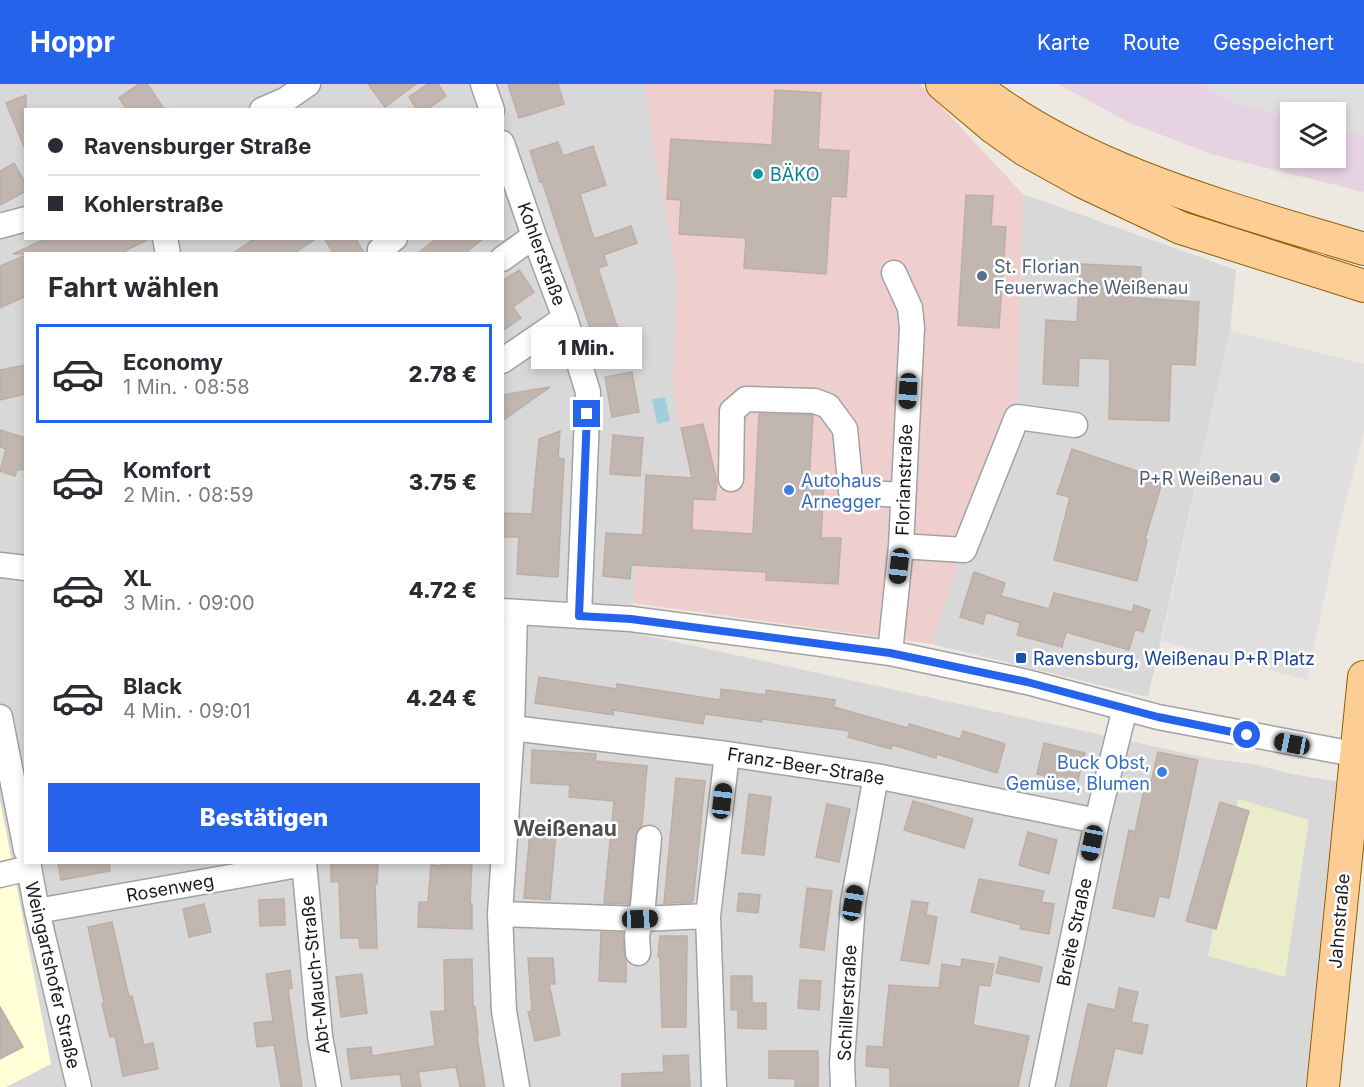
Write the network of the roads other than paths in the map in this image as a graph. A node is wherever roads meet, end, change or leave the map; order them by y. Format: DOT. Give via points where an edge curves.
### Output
graph roads {
  1 [pos="308,84"];
  2 [pos="483,84"];
  3 [pos="942,84"];
  4 [pos="973,84"];
  5 [pos="267,108"];
  6 [pos="491,108"];
  7 [pos="504,151"];
  8 [pos="24,220"];
  9 [pos="0,226"];
  10 [pos="534,236"];
  11 [pos="1364,249"];
  12 [pos="504,258"];
  13 [pos="894,273"];
  14 [pos="1362,286"];
  15 [pos="565,318"];
  16 [pos="504,360"];
  17 [pos="1075,425"];
  18 [pos="731,479"];
  19 [pos="903,495"];
  20 [pos="902,546"];
  21 [pos="0,564"];
  22 [pos="24,568"];
  23 [pos="509,611"];
  24 [pos="579,616"];
  25 [pos="890,653"];
  26 [pos="1364,677"];
  27 [pos="1125,708"];
  28 [pos="0,717"];
  29 [pos="512,728"];
  30 [pos="727,754"];
  31 [pos="1360,755"];
  32 [pos="876,776"];
  33 [pos="1097,821"];
  34 [pos="650,838"];
  35 [pos="24,840"];
  36 [pos="504,852"];
  37 [pos="24,862"];
  38 [pos="29,864"];
  39 [pos="298,864"];
  40 [pos="304,864"];
  41 [pos="503,864"];
  42 [pos="0,875"];
  43 [pos="37,911"];
  44 [pos="500,914"];
  45 [pos="708,916"];
  46 [pos="640,919"];
  47 [pos="638,953"];
  48 [pos="79,1087"];
  49 [pos="328,1087"];
  50 [pos="517,1087"];
  51 [pos="714,1087"];
  52 [pos="843,1087"];
  53 [pos="1042,1087"];
  54 [pos="1323,1087"];
  1 -- 5 [label="street"];
  2 -- 6 [label="street"];
  3 -- 14 [label="main road" via="1002,134 1081,181 1181,228"];
  4 -- 11 [label="main road" via="1039,128 1094,157 1194,197"];
  7 -- 10 [label="street, Kohlerstraße"];
  8 -- 9 [label="street"];
  10 -- 12 [label="street"];
  10 -- 15 [label="street, Kohlerstraße"];
  13 -- 19 [label="street, Florianstraße" via="910,308 912,328"];
  15 -- 16 [label="street"];
  15 -- 24 [label="street, Kohlerstraße" via="588,392"];
  17 -- 20 [label="street, Florianstraße" via="1017,417 964,550"];
  18 -- 19 [label="street" via="732,411 746,399 815,402 828,406 845,429 851,492"];
  19 -- 20 [label="street, Florianstraße"];
  20 -- 25 [label="street, Florianstraße"];
  21 -- 22 [label="street"];
  23 -- 24 [label="street"];
  23 -- 29 [label="street"];
  24 -- 25 [label="street" via="631,619"];
  25 -- 27 [label="street"];
  26 -- 31 [label="main road, Jahnstraße"];
  27 -- 31 [label="street"];
  27 -- 33 [label="street, Breite Straße"];
  28 -- 35 [label="street, Weingartshofer Straße"];
  29 -- 30 [label="street, Franz-Beer-Straße"];
  29 -- 36 [label="street"];
  30 -- 32 [label="street, Franz-Beer-Straße"];
  30 -- 45 [label="street"];
  31 -- 54 [label="main road, Jahnstraße"];
  32 -- 33 [label="street, Franz-Beer-Straße"];
  32 -- 52 [label="street, Schillerstraße" via="853,903"];
  33 -- 53 [label="street, Breite Straße"];
  34 -- 46 [label="street"];
  37 -- 42 [label="street"];
  38 -- 43 [label="street, Weingartshofer Straße"];
  39 -- 43 [label="street, Rosenweg"];
  40 -- 49 [label="street, Abt-Mauch-Straße"];
  41 -- 44 [label="street"];
  43 -- 48 [label="street, Weingartshofer Straße"];
  44 -- 46 [label="street"];
  44 -- 50 [label="street" via="504,1011"];
  45 -- 46 [label="street"];
  45 -- 51 [label="street"];
  46 -- 47 [label="street"];
}
